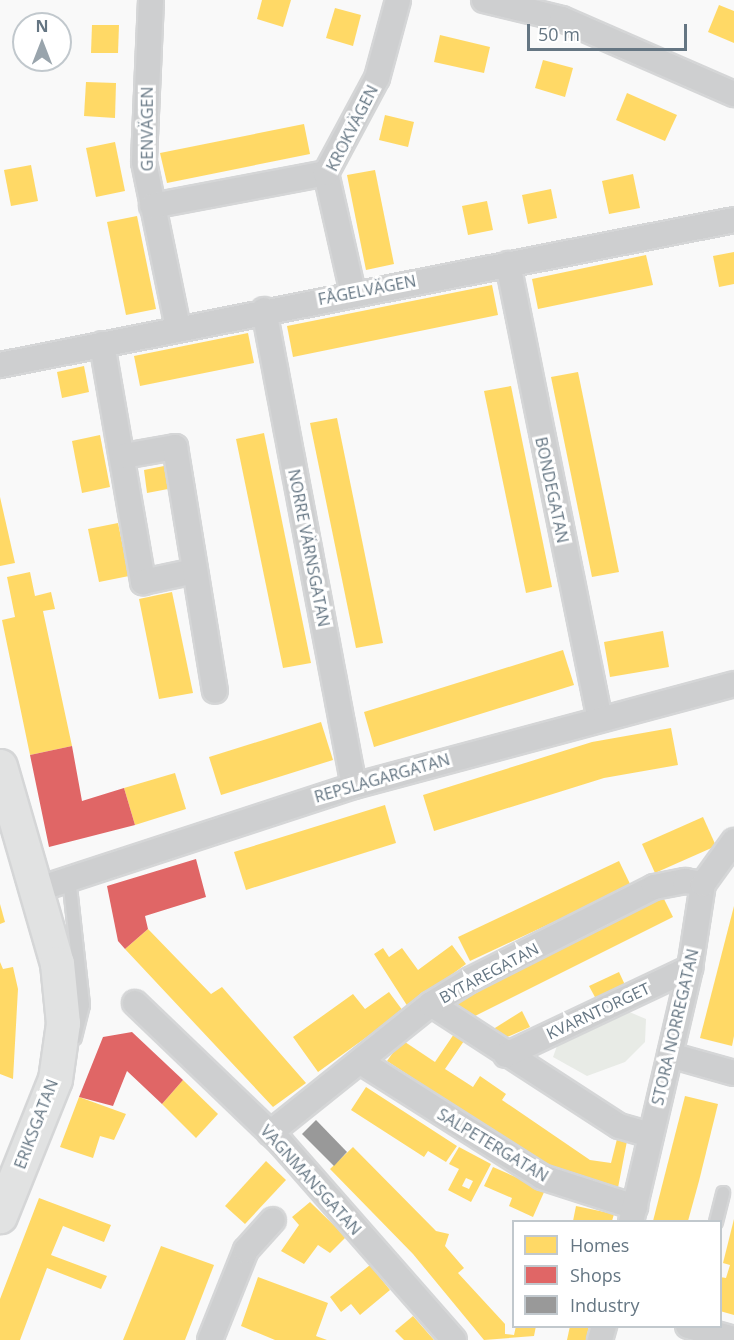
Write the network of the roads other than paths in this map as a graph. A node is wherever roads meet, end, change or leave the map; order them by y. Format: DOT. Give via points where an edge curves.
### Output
graph roads {
  1 [pos="151,0"];
  2 [pos="398,0"];
  3 [pos="484,0"];
  4 [pos="564,10"];
  5 [pos="734,94"];
  6 [pos="326,173"];
  7 [pos="152,206"];
  8 [pos="734,220"];
  9 [pos="508,264"];
  10 [pos="353,292"];
  11 [pos="264,310"];
  12 [pos="178,328"];
  13 [pos="102,344"];
  14 [pos="0,365"];
  15 [pos="124,456"];
  16 [pos="195,571"];
  17 [pos="734,684"];
  18 [pos="215,691"];
  19 [pos="598,716"];
  20 [pos="0,766"];
  21 [pos="354,786"];
  22 [pos="734,841"];
  23 [pos="69,878"];
  24 [pos="703,884"];
  25 [pos="36,890"];
  26 [pos="690,968"];
  27 [pos="135,1003"];
  28 [pos="431,1004"];
  29 [pos="506,1055"];
  30 [pos="670,1055"];
  31 [pos="361,1062"];
  32 [pos="734,1073"];
  33 [pos="55,1079"];
  34 [pos="270,1133"];
  35 [pos="651,1135"];
  36 [pos="723,1193"];
  37 [pos="2,1206"];
  38 [pos="633,1214"];
  39 [pos="273,1220"];
  40 [pos="716,1220"];
  41 [pos="695,1328"];
  42 [pos="734,1339"];
  43 [pos="210,1340"];
  44 [pos="454,1340"];
  1 -- 7 [label="street, GENVÄGEN" via="144,162"];
  2 -- 6 [label="street, KROKVÄGEN" via="377,78"];
  3 -- 4 [label="street"];
  4 -- 5 [label="street"];
  6 -- 7 [label="street"];
  6 -- 10 [label="street, KROKVÄGEN"];
  7 -- 12 [label="street, GENVÄGEN"];
  8 -- 9 [label="street, FÅGELVÄGEN"];
  9 -- 10 [label="street, FÅGELVÄGEN"];
  9 -- 19 [label="street, BONDEGATAN"];
  10 -- 11 [label="street, FÅGELVÄGEN"];
  11 -- 12 [label="street, FÅGELVÄGEN"];
  11 -- 21 [label="street, NORRE VÄRNSGATAN"];
  12 -- 13 [label="street, FÅGELVÄGEN"];
  13 -- 14 [label="street, FÅGELVÄGEN"];
  13 -- 15 [label="street"];
  15 -- 16 [label="street" via="175,447"];
  15 -- 16 [label="street" via="143,582"];
  16 -- 18 [label="street"];
  17 -- 19 [label="street, REPSLAGARGATAN"];
  19 -- 21 [label="street, REPSLAGARGATAN"];
  20 -- 25 [label="street, ERIKSGATAN"];
  21 -- 23 [label="street, REPSLAGARGATAN"];
  22 -- 24 [label="street, STORA NORREGATAN"];
  23 -- 25 [label="street, REPSLAGARGATAN"];
  23 -- 33 [label="lane" via="83,1005 77,1034"];
  24 -- 26 [label="street, STORA NORREGATAN"];
  24 -- 28 [label="street, BYTAREGATAN" via="686,881 654,887"];
  25 -- 33 [label="street, ERIKSGATAN" via="62,1002"];
  26 -- 29 [label="street, KVARNTORGET"];
  26 -- 30 [label="street, STORA NORREGATAN"];
  27 -- 34 [label="street, VAGNMANSGATAN"];
  28 -- 29 [label="street"];
  28 -- 31 [label="street, BYTAREGATAN"];
  29 -- 35 [label="street" via="619,1126"];
  30 -- 32 [label="street"];
  30 -- 35 [label="street, STORA NORREGATAN"];
  31 -- 34 [label="street, BYTAREGATAN"];
  31 -- 38 [label="street, SALPETERGATAN" via="542,1177"];
  33 -- 37 [label="street, ERIKSGATAN"];
  34 -- 44 [label="street, VAGNMANSGATAN"];
  35 -- 38 [label="street, STORA NORREGATAN"];
  36 -- 40 [label="lane"];
  39 -- 43 [label="street" via="246,1250"];
  41 -- 42 [label="street"];
}
